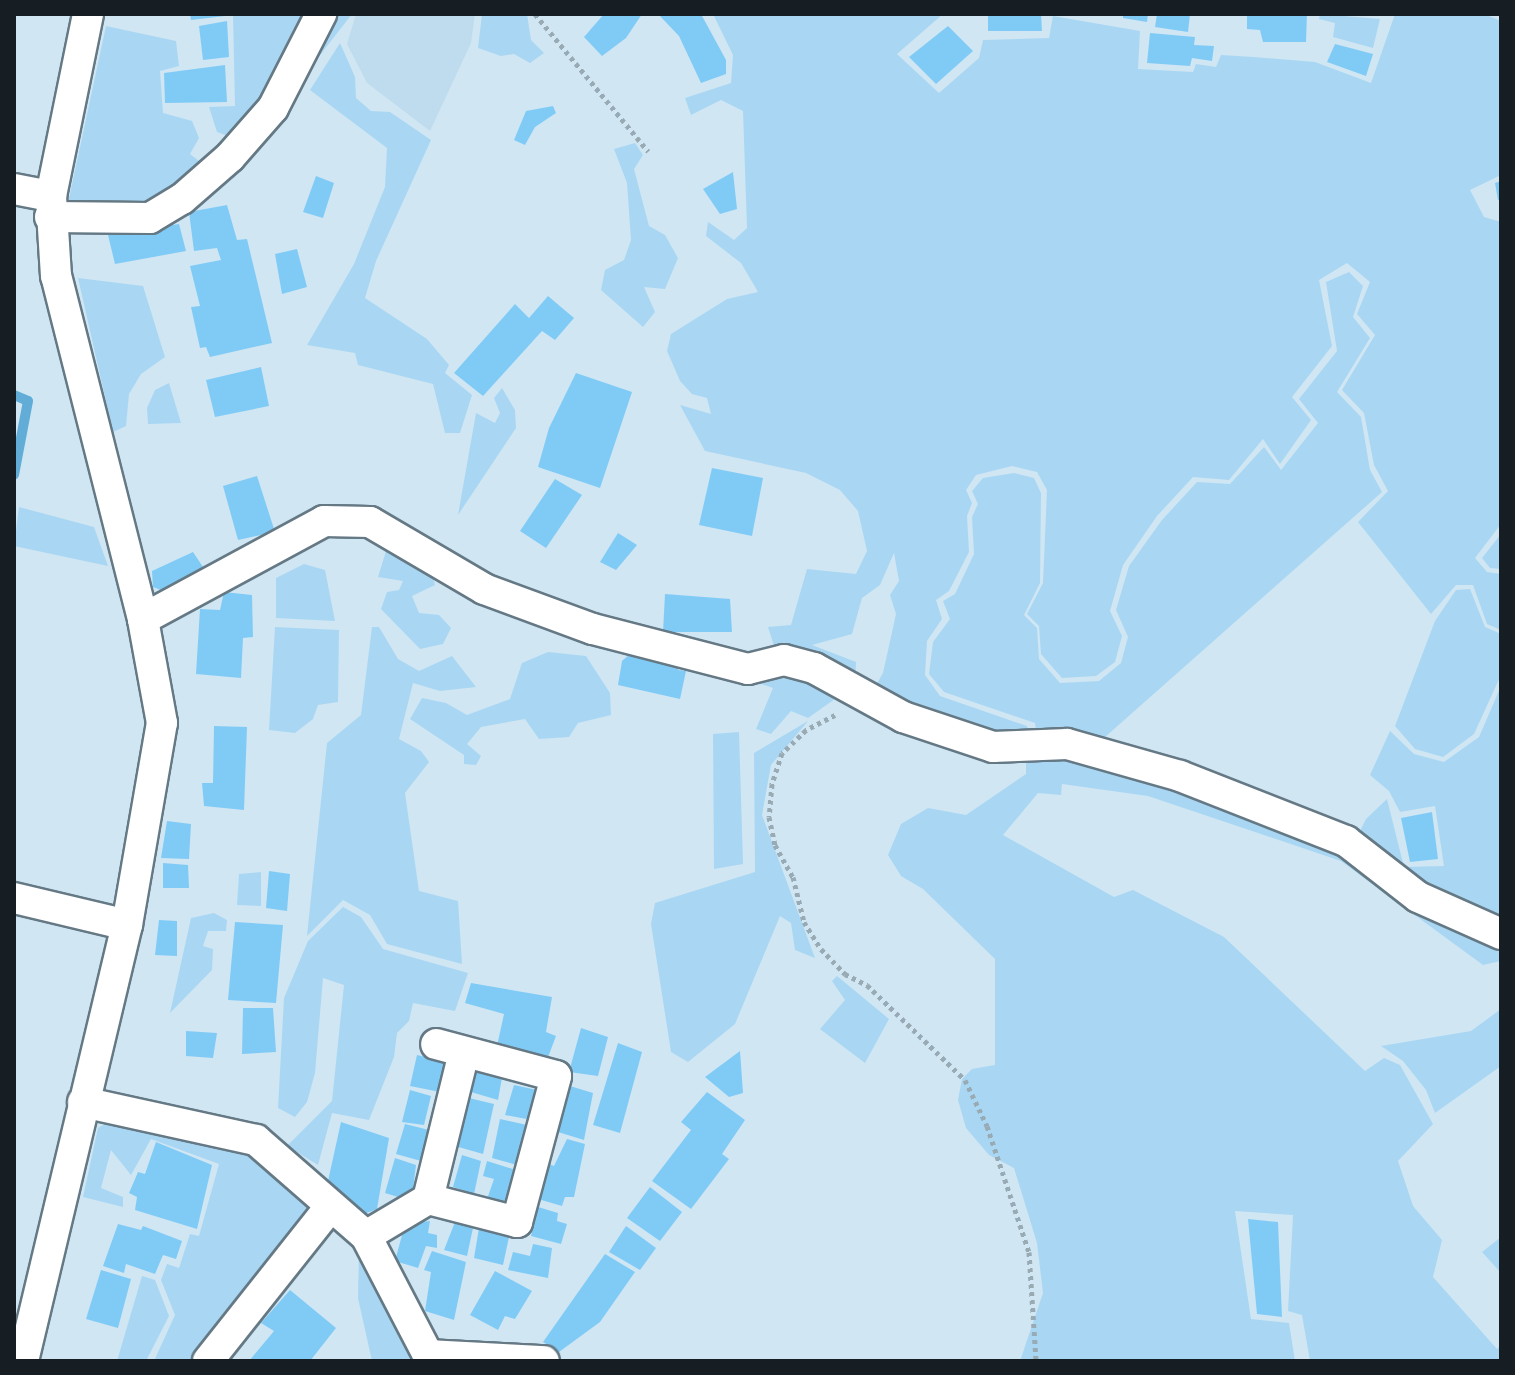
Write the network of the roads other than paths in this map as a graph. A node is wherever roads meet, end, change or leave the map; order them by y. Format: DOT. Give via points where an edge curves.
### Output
graph roads {
  1 [pos="88,14"];
  2 [pos="321,14"];
  3 [pos="14,189"];
  4 [pos="51,207"];
  5 [pos="143,619"];
  6 [pos="14,898"];
  7 [pos="127,925"];
  8 [pos="1501,934"];
  9 [pos="83,1102"];
  10 [pos="428,1199"];
  11 [pos="330,1207"];
  12 [pos="366,1236"];
  13 [pos="426,1358"];
  14 [pos="23,1361"];
  15 [pos="208,1361"];
  16 [pos="544,1361"];
  1 -- 4 [label="street"];
  2 -- 4 [label="street" via="273,108 230,157 182,199 150,218"];
  3 -- 4 [label="street"];
  4 -- 5 [label="street" via="56,276"];
  5 -- 7 [label="street" via="162,723"];
  5 -- 8 [label="street" via="324,521 370,522 484,589 593,629 748,669 784,660 814,668 864,699 993,747 1067,744 1180,776 1346,841 1418,897"];
  6 -- 7 [label="street"];
  7 -- 9 [label="street"];
  9 -- 11 [label="street" via="256,1140"];
  9 -- 14 [label="street"];
  10 -- 10 [label="street" via="450,1048 556,1076 517,1222"];
  10 -- 12 [label="street"];
  11 -- 12 [label="street"];
  11 -- 15 [label="street"];
  12 -- 13 [label="street"];
  13 -- 16 [label="street"];
}
